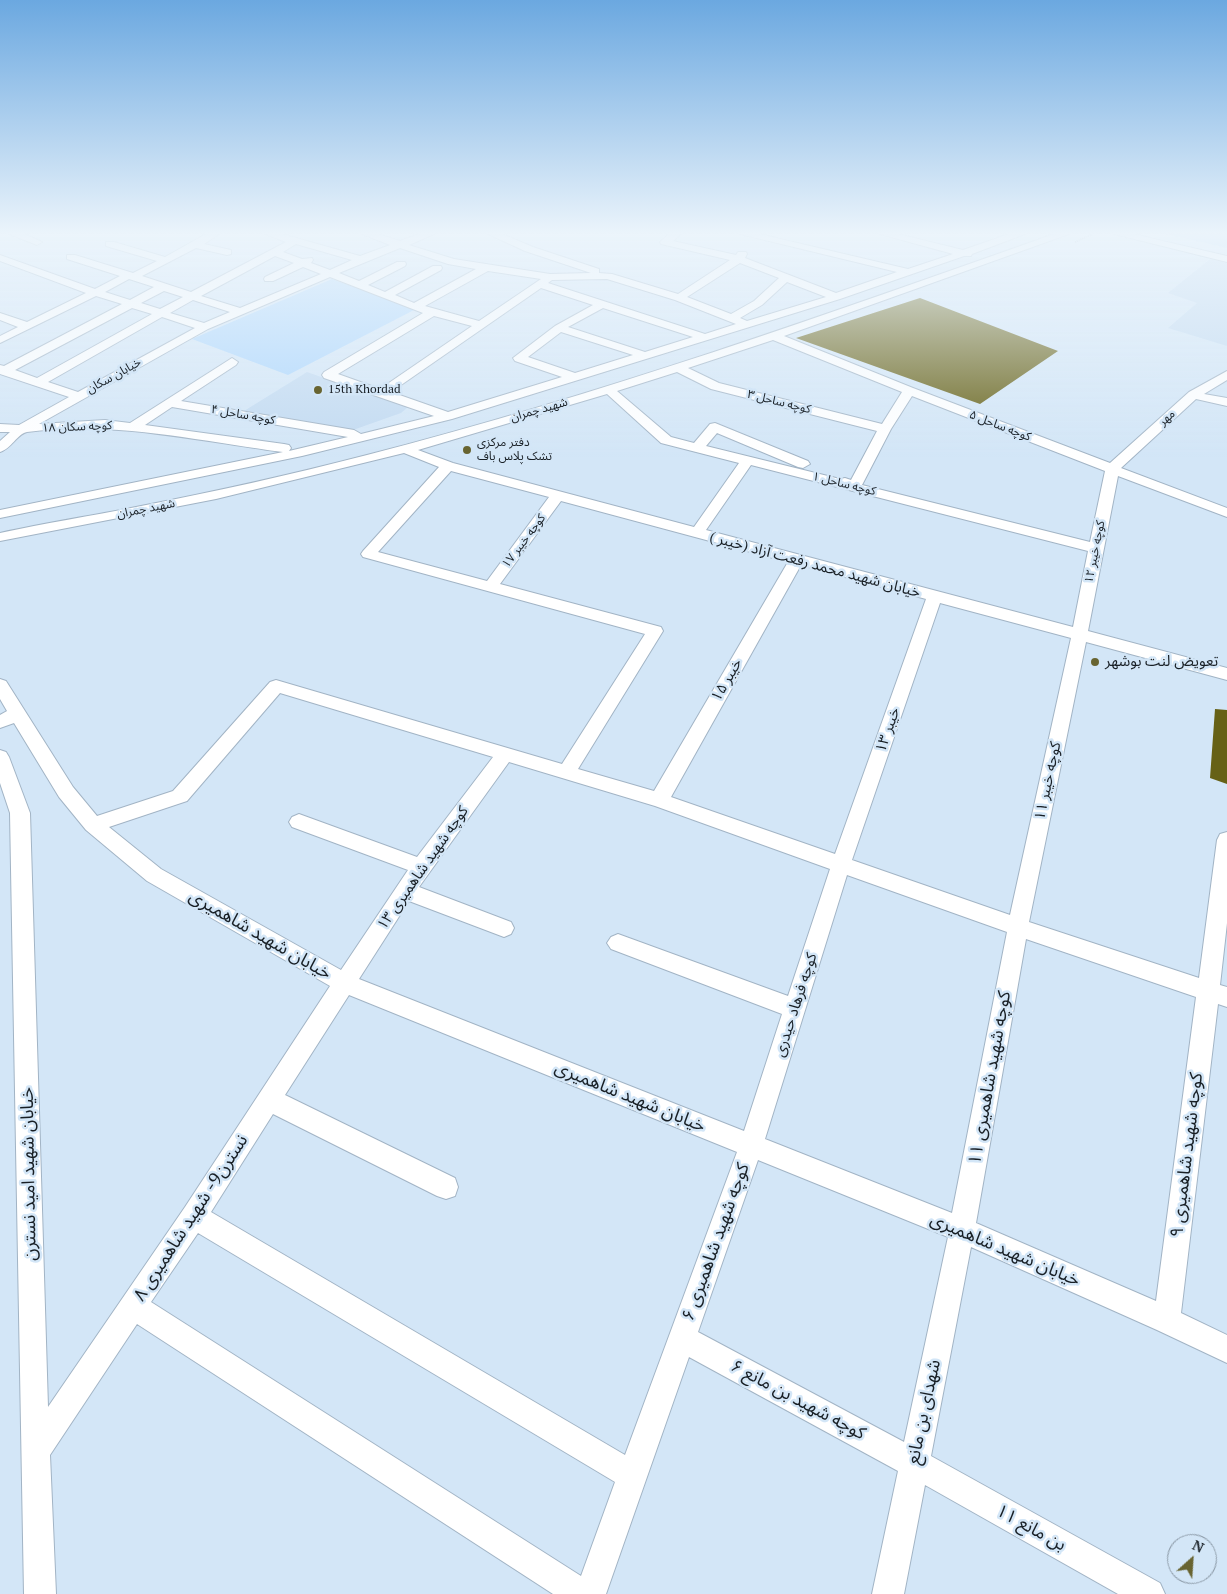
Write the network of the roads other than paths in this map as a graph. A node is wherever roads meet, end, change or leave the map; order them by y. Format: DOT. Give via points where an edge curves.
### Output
graph roads {
  1 [pos="61,308"];
  2 [pos="121,308"];
  3 [pos="143,308"];
  4 [pos="170,308"];
  5 [pos="231,308"];
  6 [pos="251,308"];
  7 [pos="422,308"];
  8 [pos="506,308"];
  9 [pos="594,308"];
  10 [pos="616,308"];
  11 [pos="707,308"];
  12 [pos="749,308"];
  13 [pos="798,308"];
  14 [pos="855,308"];
  15 [pos="242,312"];
  16 [pos="432,312"];
  17 [pos="160,314"];
  18 [pos="0,316"];
  19 [pos="732,318"];
  20 [pos="746,324"];
  21 [pos="482,325"];
  22 [pos="26,326"];
  23 [pos="204,326"];
  24 [pos="559,328"];
  25 [pos="774,336"];
  26 [pos="704,337"];
  27 [pos="0,340"];
  28 [pos="644,355"];
  29 [pos="518,358"];
  30 [pos="232,362"];
  31 [pos="676,367"];
  32 [pos="2,370"];
  33 [pos="328,375"];
  34 [pos="1227,375"];
  35 [pos="574,377"];
  36 [pos="37,383"];
  37 [pos="608,389"];
  38 [pos="910,391"];
  39 [pos="382,393"];
  40 [pos="1193,395"];
  41 [pos="78,396"];
  42 [pos="1227,402"];
  43 [pos="170,403"];
  44 [pos="448,416"];
  45 [pos="0,428"];
  46 [pos="132,428"];
  47 [pos="21,429"];
  48 [pos="886,429"];
  49 [pos="358,438"];
  50 [pos="698,447"];
  51 [pos="0,448"];
  52 [pos="284,448"];
  53 [pos="404,449"];
  54 [pos="748,460"];
  55 [pos="448,466"];
  56 [pos="1112,469"];
  57 [pos="855,486"];
  58 [pos="558,495"];
  59 [pos="1227,513"];
  60 [pos="0,514"];
  61 [pos="697,533"];
  62 [pos="0,536"];
  63 [pos="1096,548"];
  64 [pos="796,560"];
  65 [pos="490,587"];
  66 [pos="934,597"];
  67 [pos="1079,636"];
  68 [pos="1227,674"];
  69 [pos="0,685"];
  70 [pos="18,714"];
  71 [pos="0,722"];
  72 [pos="504,756"];
  73 [pos="0,757"];
  74 [pos="566,774"];
  75 [pos="659,800"];
  76 [pos="299,822"];
  77 [pos="93,825"];
  78 [pos="1227,840"];
  79 [pos="842,864"];
  80 [pos="421,867"];
  81 [pos="405,891"];
  82 [pos="1018,927"];
  83 [pos="504,928"];
  84 [pos="618,943"];
  85 [pos="344,983"];
  86 [pos="1218,994"];
  87 [pos="794,1010"];
  88 [pos="269,1099"];
  89 [pos="750,1146"];
  90 [pos="446,1186"];
  91 [pos="194,1216"];
  92 [pos="962,1230"];
  93 [pos="133,1306"];
  94 [pos="1167,1320"];
  95 [pos="682,1338"];
  96 [pos="1227,1350"];
  97 [pos="35,1451"];
  98 [pos="914,1463"];
  99 [pos="633,1476"];
  100 [pos="40,1594"];
  101 [pos="581,1594"];
  102 [pos="590,1594"];
  103 [pos="888,1594"];
  104 [pos="1149,1594"];
  1 -- 22 [label="street"];
  2 -- 32 [label="street"];
  3 -- 17 [label="street"];
  4 -- 17 [label="street"];
  5 -- 15 [label="street"];
  6 -- 15 [label="street, خیابان سکان"];
  7 -- 16 [label="street"];
  8 -- 21 [label="street"];
  9 -- 24 [label="street"];
  10 -- 26 [label="street"];
  11 -- 19 [label="street"];
  12 -- 19 [label="street"];
  13 -- 20 [label="street, شهید چمران"];
  14 -- 25 [label="street, شهید چمران"];
  15 -- 23 [label="street, خیابان سکان"];
  16 -- 21 [label="street"];
  16 -- 33 [label="street"];
  17 -- 23 [label="street"];
  17 -- 36 [label="street"];
  18 -- 22 [label="street"];
  19 -- 20 [label="street"];
  20 -- 26 [label="street, شهید چمران"];
  21 -- 39 [label="street"];
  22 -- 27 [label="street"];
  23 -- 41 [label="street, خیابان سکان"];
  24 -- 28 [label="street"];
  24 -- 29 [label="street"];
  25 -- 31 [label="street, شهید چمران"];
  25 -- 38 [label="street, کوچه ساحل ۵"];
  26 -- 28 [label="street, شهید چمران"];
  28 -- 35 [label="street, شهید چمران"];
  29 -- 35 [label="street"];
  30 -- 43 [label="street"];
  31 -- 37 [label="street, شهید چمران"];
  31 -- 48 [label="street, کوچه ساحل ۳" via="715,386"];
  32 -- 36 [label="street"];
  33 -- 39 [label="street"];
  34 -- 40 [label="street, مهر"];
  35 -- 44 [label="street, شهید چمران"];
  36 -- 41 [label="street"];
  37 -- 50 [label="street, کوچه ساحل ۱" via="666,440"];
  37 -- 53 [label="street, شهید چمران"];
  38 -- 48 [label="street"];
  38 -- 56 [label="street, کوچه ساحل ۵"];
  39 -- 44 [label="street"];
  40 -- 42 [label="street"];
  40 -- 56 [label="street, مهر"];
  41 -- 47 [label="street, خیابان سکان"];
  43 -- 46 [label="street"];
  43 -- 49 [label="street, کوچه ساحل ۴" via="354,434"];
  44 -- 49 [label="street, شهید چمران"];
  45 -- 47 [label="street, کوچه سکان ۱۸"];
  46 -- 47 [label="street, کوچه سکان ۱۸" via="105,424"];
  46 -- 52 [label="street, کوچه سکان ۱۸"];
  47 -- 51 [label="street, خیابان سکان"];
  48 -- 57 [label="street"];
  49 -- 60 [label="street, شهید چمران"];
  50 -- 54 [label="street, کوچه ساحل ۱"];
  50 -- 57 [label="street" via="715,426"];
  53 -- 55 [label="street, ( خیبر) خیابان شهید محمد رفعت آزاد"];
  53 -- 62 [label="street, شهید چمران" via="153,508"];
  54 -- 57 [label="street, کوچه ساحل ۱"];
  54 -- 61 [label="street"];
  55 -- 58 [label="street, ( خیبر) خیابان شهید محمد رفعت آزاد"];
  55 -- 65 [label="street" via="368,554"];
  56 -- 59 [label="street, کوچه ساحل ۵"];
  56 -- 63 [label="street, کوچه خیبر ۱۲"];
  57 -- 63 [label="street, کوچه ساحل ۱"];
  58 -- 61 [label="street, ( خیبر) خیابان شهید محمد رفعت آزاد"];
  58 -- 65 [label="street, کوچه خیبر ۱۷"];
  61 -- 64 [label="street, ( خیبر) خیابان شهید محمد رفعت آزاد"];
  63 -- 67 [label="street, کوچه خیبر ۱۲"];
  64 -- 66 [label="street, ( خیبر) خیابان شهید محمد رفعت آزاد"];
  64 -- 75 [label="street, خیبر ۱۵"];
  65 -- 74 [label="street" via="655,631"];
  66 -- 67 [label="street, ( خیبر) خیابان شهید محمد رفعت آزاد"];
  66 -- 79 [label="street, خیبر ۱۳"];
  67 -- 68 [label="street, ( خیبر) خیابان شهید محمد رفعت آزاد"];
  67 -- 82 [label="street, کوچه خیبر ۱۱"];
  69 -- 70 [label="street"];
  70 -- 71 [label="street"];
  70 -- 77 [label="street, خیابان شهید شاهمیری" via="66,792"];
  72 -- 74 [label="street"];
  72 -- 77 [label="street" via="276,686 180,796"];
  72 -- 80 [label="street, کوچه شهید شاهمیری ۱۳"];
  73 -- 97 [label="street, خیابان شهید امید نسترن" via="20,813"];
  74 -- 75 [label="street"];
  75 -- 79 [label="street"];
  76 -- 80 [label="street"];
  77 -- 85 [label="street, خیابان شهید شاهمیری" via="154,875"];
  78 -- 86 [label="street, کوچه شهید شاهمیری ۹"];
  79 -- 82 [label="street"];
  79 -- 87 [label="street, کوچه فرهاد حیدری"];
  80 -- 81 [label="street, کوچه شهید شاهمیری ۱۳"];
  81 -- 83 [label="street"];
  81 -- 85 [label="street, کوچه شهید شاهمیری ۱۳"];
  82 -- 86 [label="street"];
  82 -- 92 [label="street, کوچه شهید شاهمیری ۱۱"];
  84 -- 87 [label="street"];
  85 -- 88 [label="street, نسترن9- شهید شاهمیری ۸"];
  85 -- 89 [label="street, خیابان شهید شاهمیری"];
  86 -- 94 [label="street, کوچه شهید شاهمیری ۹"];
  87 -- 89 [label="street, کوچه فرهاد حیدری"];
  88 -- 90 [label="street"];
  88 -- 91 [label="street, نسترن9- شهید شاهمیری ۸"];
  89 -- 92 [label="street, خیابان شهید شاهمیری"];
  89 -- 95 [label="street, کوچه شهید شاهمیری ۶"];
  91 -- 93 [label="street, نسترن9- شهید شاهمیری ۸"];
  91 -- 99 [label="street"];
  92 -- 94 [label="street, خیابان شهید شاهمیری"];
  92 -- 98 [label="street, شهدای بن مانع"];
  93 -- 97 [label="street, نسترن9- شهید شاهمیری ۸"];
  93 -- 101 [label="street"];
  94 -- 96 [label="street, خیابان شهید شاهمیری"];
  95 -- 98 [label="street, کوچه شهید بن مانع ۶"];
  95 -- 99 [label="street, کوچه شهید شاهمیری ۶"];
  97 -- 100 [label="street, خیابان شهید امید نسترن"];
  98 -- 103 [label="street, شهدای بن مانع"];
  98 -- 104 [label="street, بن مانع ۱۱"];
  99 -- 102 [label="street, کوچه شهید شاهمیری ۶"];
}
